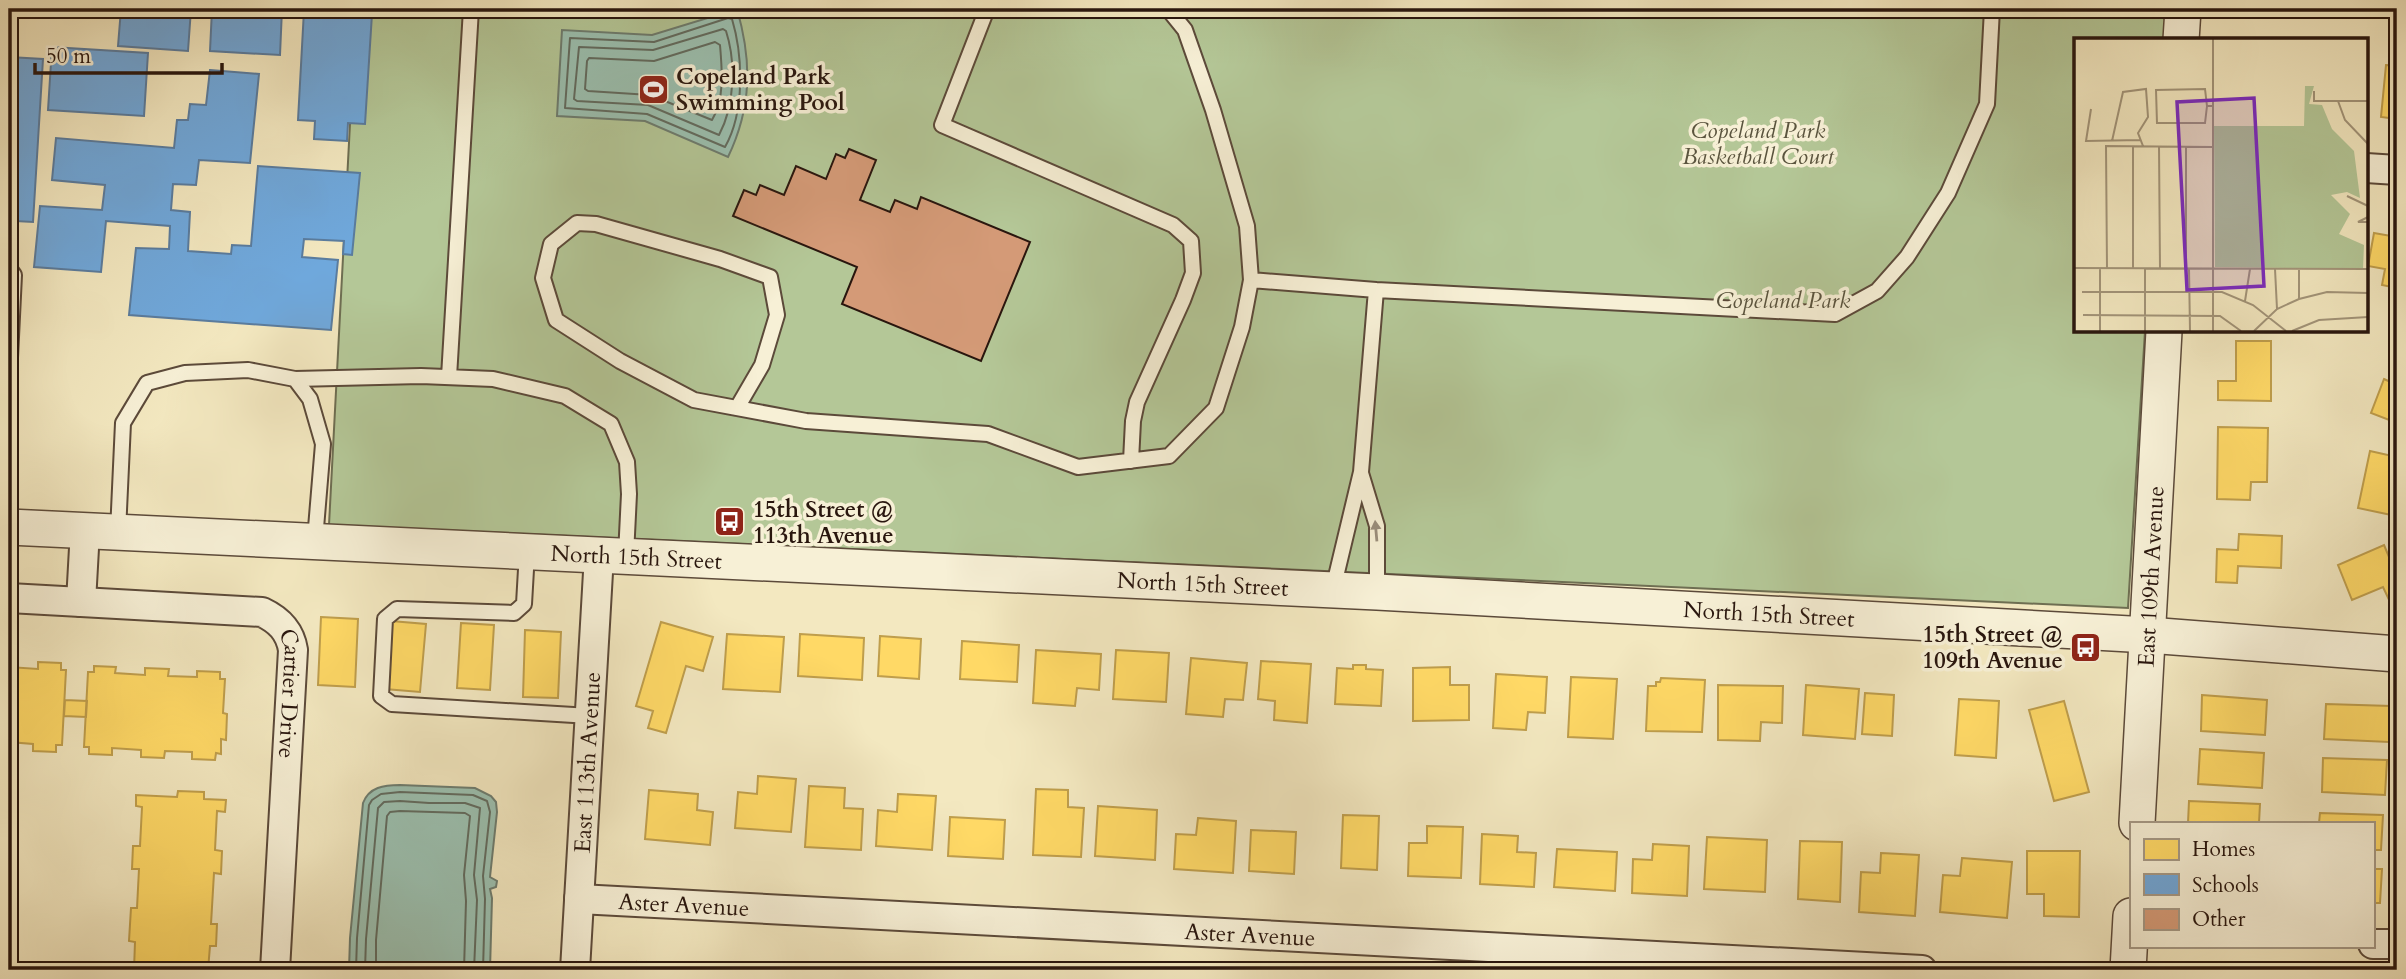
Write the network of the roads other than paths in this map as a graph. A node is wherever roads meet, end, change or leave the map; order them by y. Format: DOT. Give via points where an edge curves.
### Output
graph roads {
  1 [pos="471,9"];
  2 [pos="987,9"];
  3 [pos="1168,9"];
  4 [pos="1992,9"];
  5 [pos="2183,9"];
  6 [pos="2181,38"];
  7 [pos="2368,169"];
  8 [pos="2397,170"];
  9 [pos="9,268"];
  10 [pos="1251,280"];
  11 [pos="1376,290"];
  12 [pos="2164,332"];
  13 [pos="449,377"];
  14 [pos="9,378"];
  15 [pos="295,379"];
  16 [pos="737,408"];
  17 [pos="1131,461"];
  18 [pos="1361,472"];
  19 [pos="9,527"];
  20 [pos="102,531"];
  21 [pos="315,540"];
  22 [pos="527,552"];
  23 [pos="612,556"];
  24 [pos="1333,589"];
  25 [pos="1377,592"];
  26 [pos="9,598"];
  27 [pos="81,601"];
  28 [pos="2148,635"];
  29 [pos="2397,654"];
  30 [pos="590,716"];
  31 [pos="2137,822"];
  32 [pos="579,899"];
  33 [pos="2374,944"];
  34 [pos="2397,944"];
  35 [pos="275,970"];
  36 [pos="575,970"];
  37 [pos="1922,970"];
  1 -- 13 [label="lane"];
  2 -- 17 [label="lane" via="942,125 1173,225 1191,241 1193,273 1138,402"];
  3 -- 10 [label="lane" via="1185,30 1213,110 1247,226"];
  4 -- 11 [label="lane" via="1987,104 1948,193 1907,257 1877,291 1835,314"];
  5 -- 6 [label="street"];
  7 -- 8 [label="street"];
  9 -- 14 [label="lane" via="14,275"];
  10 -- 11 [label="lane"];
  10 -- 17 [label="lane" via="1242,327 1216,408 1169,456"];
  11 -- 18 [label="lane"];
  12 -- 28 [label="street, East 109th Avenue"];
  13 -- 15 [label="lane"];
  13 -- 23 [label="lane" via="493,379 565,396 611,424 627,463 629,494"];
  15 -- 20 [label="lane" via="248,370 185,373 147,383 123,424"];
  15 -- 21 [label="lane" via="310,399 323,444"];
  16 -- 16 [label="lane" via="762,365 777,316 770,277 596,224 577,223 551,244 543,278 556,320 694,400"];
  16 -- 17 [label="lane" via="806,421 988,434 1077,467"];
  18 -- 24 [label="lane"];
  25 -- 18 [label="lane, one-way" via="1377,526"];
  19 -- 20 [label="street, North 15th Street"];
  20 -- 21 [label="street, North 15th Street"];
  20 -- 27 [label="street"];
  21 -- 22 [label="street, North 15th Street"];
  22 -- 23 [label="street, North 15th Street"];
  22 -- 30 [label="lane" via="523,604 514,613 397,609 385,619 381,696 392,704"];
  23 -- 24 [label="street, North 15th Street"];
  23 -- 30 [label="street, East 113th Avenue"];
  24 -- 25 [label="street, North 15th Street"];
  25 -- 28 [label="street, North 15th Street"];
  26 -- 27 [label="street, Cartier Drive"];
  27 -- 35 [label="street, Cartier Drive" via="262,612 281,623 292,641"];
  28 -- 29 [label="street, North 15th Street"];
  28 -- 31 [label="street, East 109th Avenue"];
  30 -- 32 [label="street, East 113th Avenue"];
  32 -- 36 [label="street, East 113th Avenue"];
  32 -- 37 [label="street, Aster Avenue"];
  33 -- 34 [label="street"];
}
